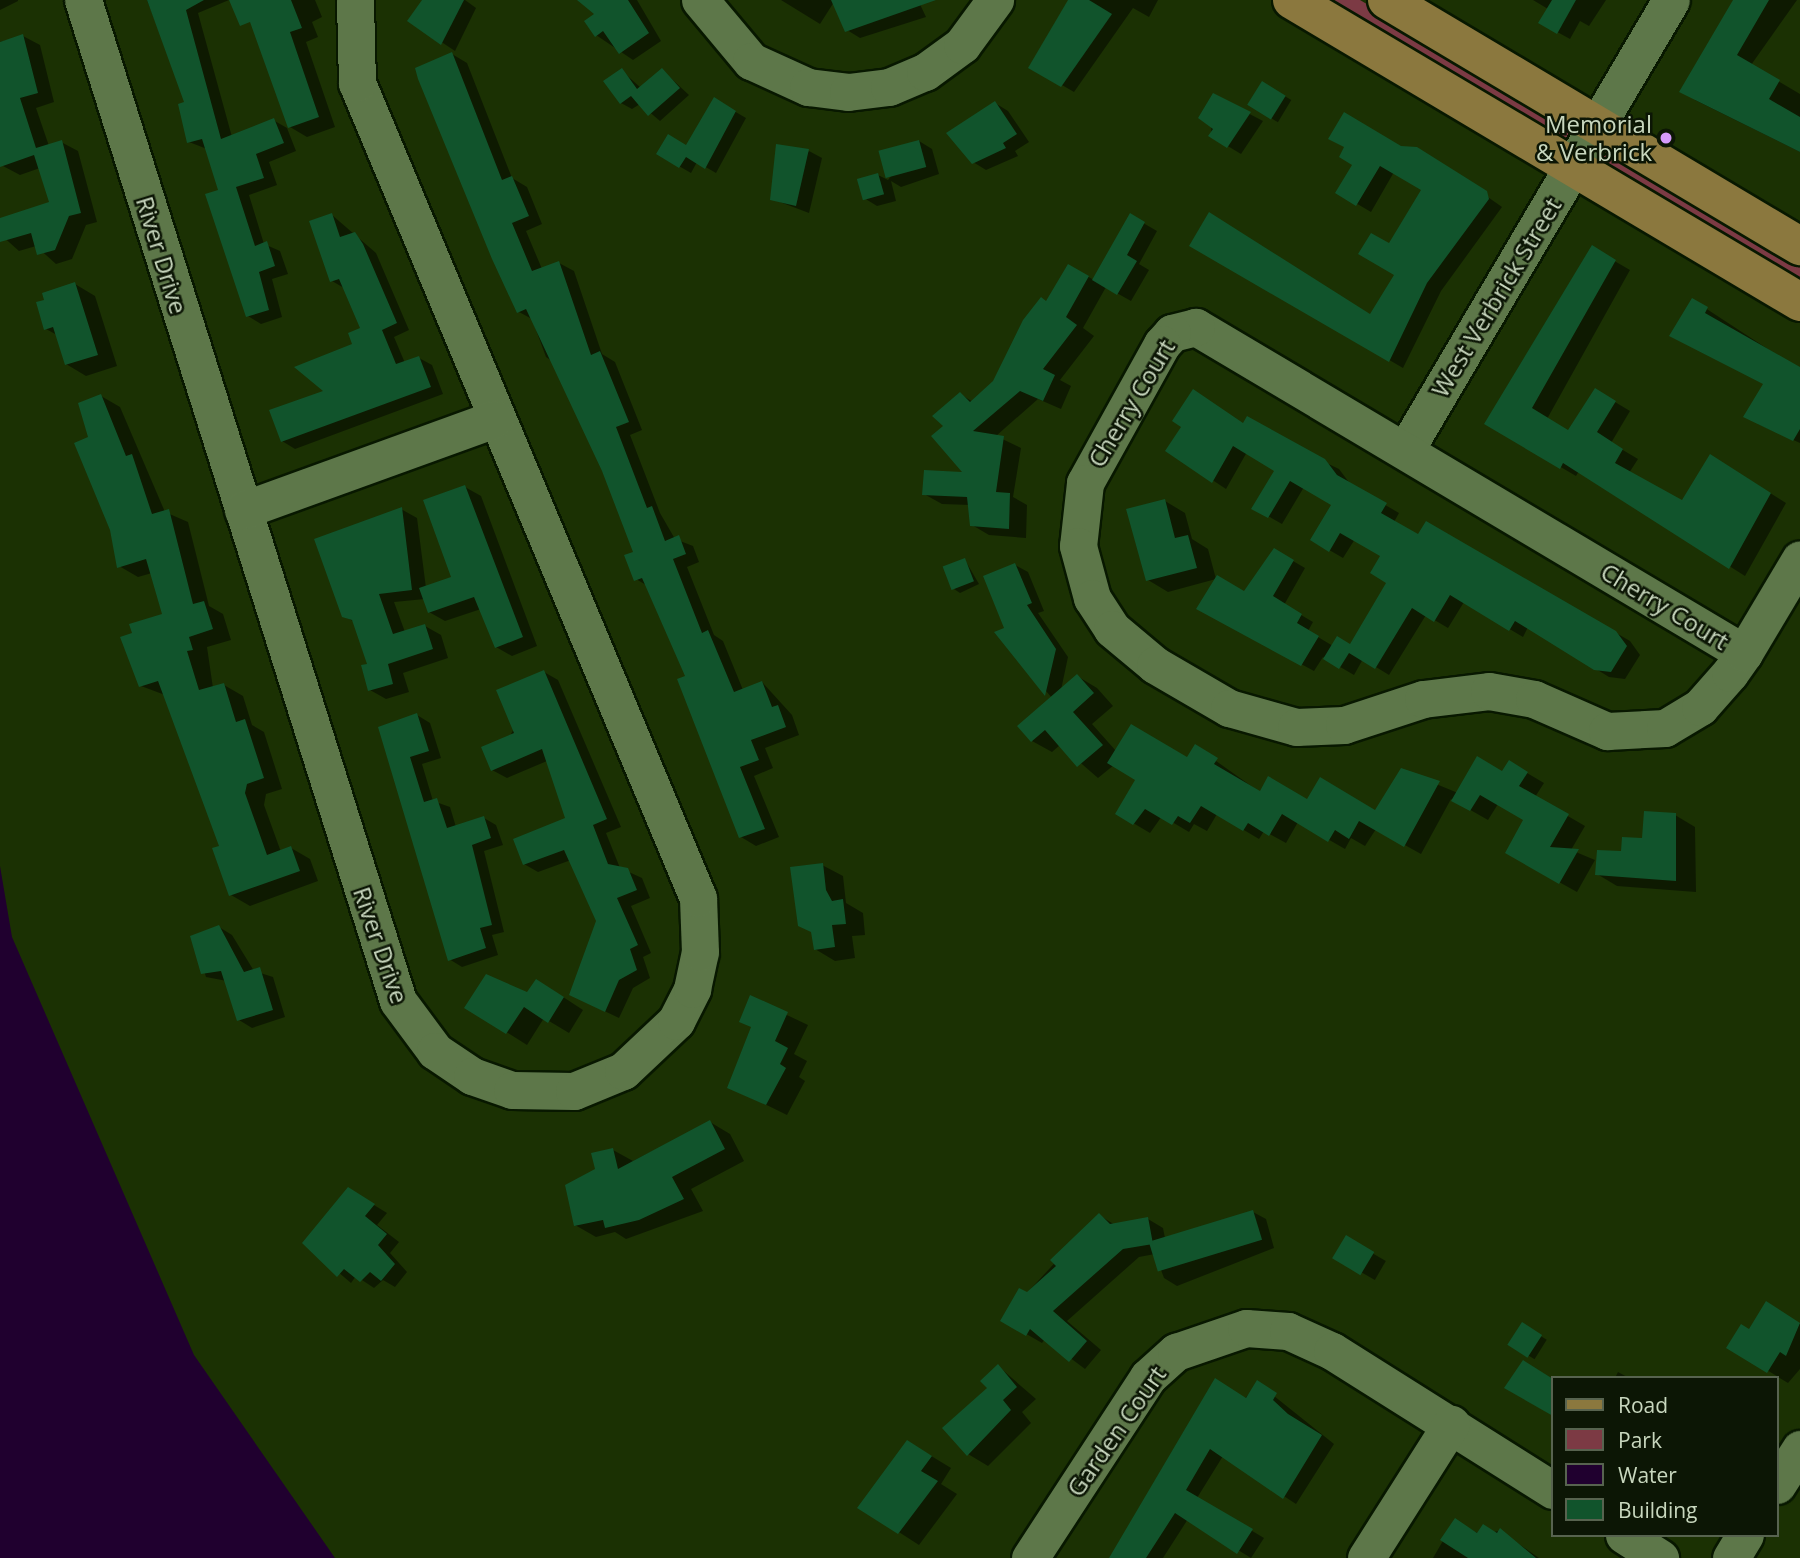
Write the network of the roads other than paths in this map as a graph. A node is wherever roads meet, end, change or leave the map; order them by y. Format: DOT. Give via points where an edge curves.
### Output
graph roads {
  1 [pos="83,0"];
  2 [pos="355,0"];
  3 [pos="700,0"];
  4 [pos="995,0"];
  5 [pos="1292,0"];
  6 [pos="1387,0"];
  7 [pos="1671,0"];
  8 [pos="1598,125"];
  9 [pos="1573,167"];
  10 [pos="1800,246"];
  11 [pos="1800,302"];
  12 [pos="495,419"];
  13 [pos="1406,449"];
  14 [pos="243,510"];
  15 [pos="1800,559"];
  16 [pos="1744,653"];
  17 [pos="1451,1424"];
  18 [pos="1800,1449"];
  19 [pos="1779,1482"];
  20 [pos="1552,1489"];
  21 [pos="1627,1537"];
  22 [pos="1744,1537"];
  23 [pos="1030,1558"];
  24 [pos="1366,1558"];
  25 [pos="1660,1558"];
  26 [pos="1731,1558"];
  1 -- 14 [label="street, River Drive"];
  2 -- 12 [label="street, River Drive" via="357,83"];
  3 -- 4 [label="street" via="751,61 808,87 848,92 888,87 925,72 962,45"];
  5 -- 9 [label="main road"];
  6 -- 8 [label="main road"];
  7 -- 8 [label="street, West Verbrick Street"];
  8 -- 9 [label="street, West Verbrick Street"];
  8 -- 10 [label="main road"];
  9 -- 11 [label="main road"];
  9 -- 13 [label="street, West Verbrick Street"];
  12 -- 14 [label="street"];
  12 -- 14 [label="street, River Drive" via="691,874 702,918 692,989 676,1021 637,1061 594,1084 552,1093 491,1084 435,1051 407,1020"];
  13 -- 16 [label="street, Cherry Court"];
  13 -- 16 [label="street, Cherry Court" via="1208,332 1172,333 1084,483 1078,546 1092,598 1112,629 1155,665 1251,718 1296,727 1345,725 1434,696 1489,691 1534,699 1607,731 1646,732 1700,707"];
  15 -- 16 [label="street, Cherry Court"];
  17 -- 20 [label="street, Garden Court"];
  17 -- 23 [label="street, Garden Court" via="1304,1336 1275,1329 1216,1334 1176,1352 1148,1377"];
  17 -- 24 [label="street"];
  18 -- 19 [label="street"];
  21 -- 25 [label="street"];
  22 -- 26 [label="street"];
}
